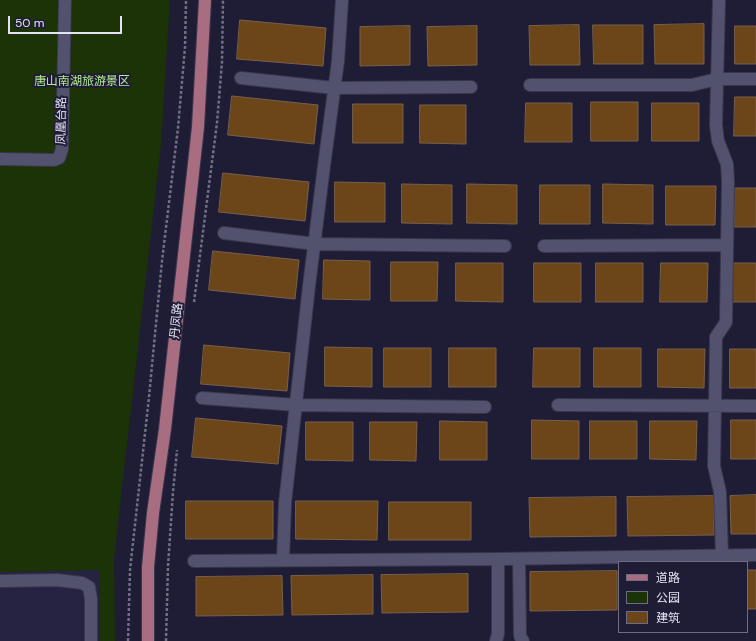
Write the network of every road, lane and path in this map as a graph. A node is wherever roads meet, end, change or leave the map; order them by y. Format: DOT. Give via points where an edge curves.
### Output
graph roads {
  1 [pos="65,0"];
  2 [pos="186,0"];
  3 [pos="205,0"];
  4 [pos="223,0"];
  5 [pos="342,0"];
  6 [pos="718,0"];
  7 [pos="241,78"];
  8 [pos="717,79"];
  9 [pos="756,79"];
  10 [pos="530,85"];
  11 [pos="471,87"];
  12 [pos="334,88"];
  13 [pos="0,159"];
  14 [pos="224,233"];
  15 [pos="315,244"];
  16 [pos="727,245"];
  17 [pos="504,246"];
  18 [pos="544,246"];
  19 [pos="194,304"];
  20 [pos="202,398"];
  21 [pos="296,405"];
  22 [pos="558,405"];
  23 [pos="485,406"];
  24 [pos="715,406"];
  25 [pos="756,406"];
  26 [pos="178,445"];
  27 [pos="756,555"];
  28 [pos="722,556"];
  29 [pos="498,559"];
  30 [pos="519,559"];
  31 [pos="283,560"];
  32 [pos="194,561"];
  33 [pos="0,581"];
  34 [pos="91,641"];
  35 [pos="128,641"];
  36 [pos="148,641"];
  37 [pos="166,641"];
  38 [pos="496,641"];
  39 [pos="523,641"];
  1 -- 13 [label="street, 凤凰台路" via="60,158"];
  2 -- 35 [label="path" via="178,128 130,570"];
  3 -- 36 [label="main road, 丹凤路" via="198,127 148,568"];
  4 -- 19 [label="path" via="222,62 217,123"];
  5 -- 12 [label="street"];
  6 -- 8 [label="street"];
  7 -- 12 [label="street"];
  8 -- 9 [label="street"];
  8 -- 10 [label="street" via="692,85"];
  8 -- 16 [label="street" via="716,126 718,141 727,164"];
  11 -- 12 [label="street"];
  12 -- 15 [label="street"];
  14 -- 15 [label="street"];
  15 -- 17 [label="street"];
  15 -- 21 [label="street"];
  16 -- 18 [label="street"];
  16 -- 24 [label="street" via="726,322 716,337"];
  20 -- 21 [label="street"];
  21 -- 23 [label="street"];
  21 -- 31 [label="street" via="285,503"];
  22 -- 24 [label="street"];
  24 -- 25 [label="street"];
  24 -- 28 [label="street" via="714,466 720,492"];
  26 -- 37 [label="path" via="168,566"];
  27 -- 28 [label="street"];
  28 -- 30 [label="street"];
  29 -- 30 [label="street"];
  29 -- 31 [label="street"];
  29 -- 38 [label="street"];
  30 -- 39 [label="street" via="520,636"];
  31 -- 32 [label="street"];
  33 -- 34 [label="street" via="56,580 82,583 89,587"];
}
